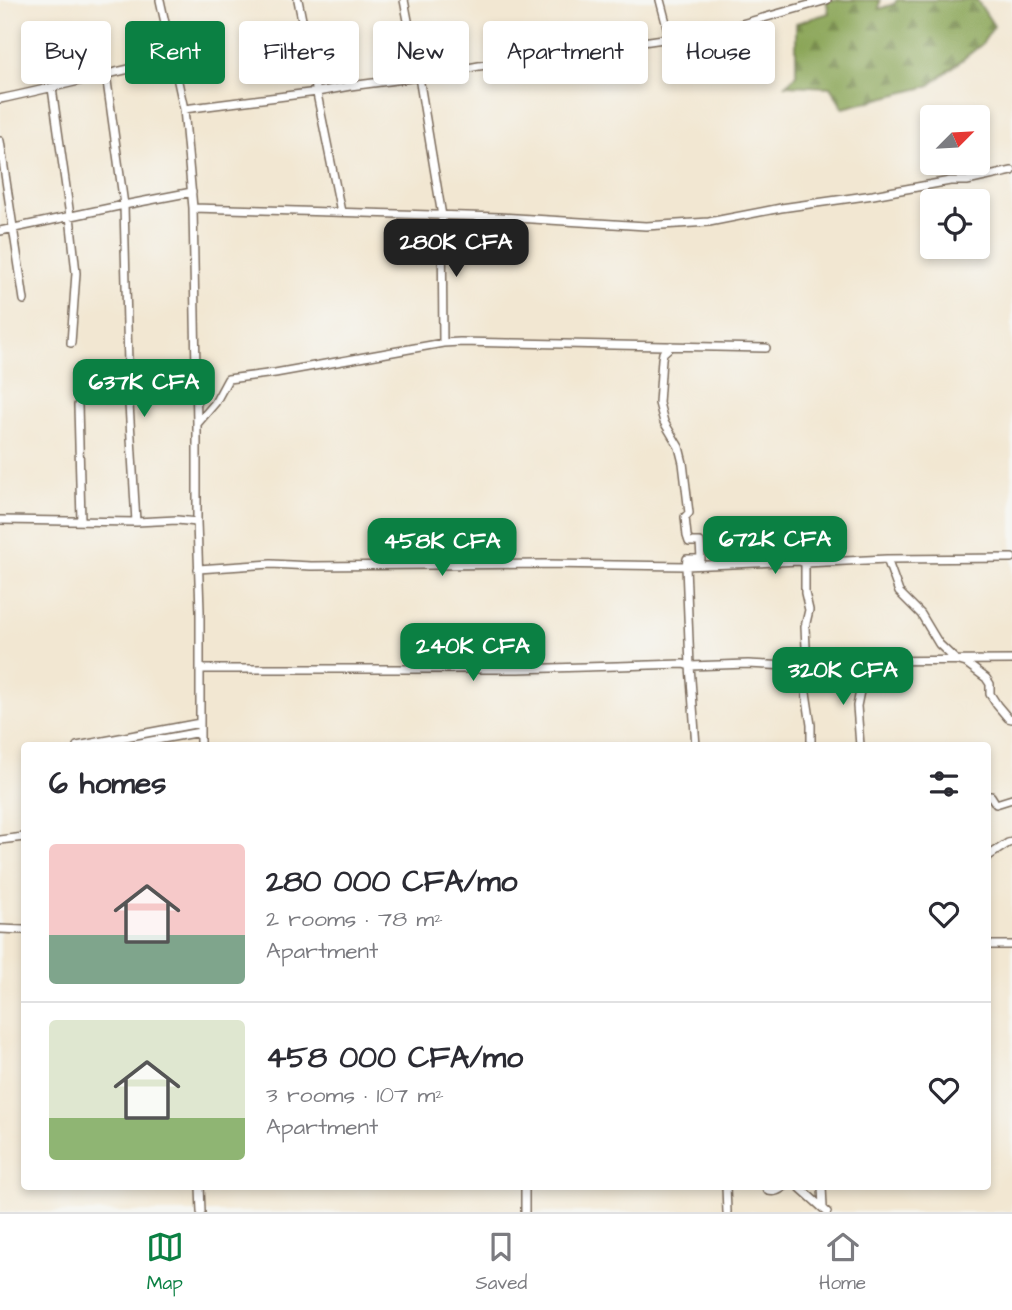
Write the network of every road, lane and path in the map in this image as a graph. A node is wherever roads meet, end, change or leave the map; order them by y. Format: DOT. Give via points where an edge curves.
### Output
graph roads {
  1 [pos="160,0"];
  2 [pos="298,0"];
  3 [pos="404,0"];
  4 [pos="660,0"];
  5 [pos="827,0"];
  6 [pos="165,21"];
  7 [pos="408,21"];
  8 [pos="666,21"];
  9 [pos="752,21"];
  10 [pos="662,39"];
  11 [pos="469,67"];
  12 [pos="373,83"];
  13 [pos="67,84"];
  14 [pos="107,84"];
  15 [pos="179,84"];
  16 [pos="420,84"];
  17 [pos="52,88"];
  18 [pos="317,92"];
  19 [pos="0,99"];
  20 [pos="184,109"];
  21 [pos="0,141"];
  22 [pos="1012,171"];
  23 [pos="192,192"];
  24 [pos="124,205"];
  25 [pos="193,208"];
  26 [pos="341,212"];
  27 [pos="442,215"];
  28 [pos="70,216"];
  29 [pos="13,228"];
  30 [pos="0,231"];
  31 [pos="24,300"];
  32 [pos="71,343"];
  33 [pos="443,343"];
  34 [pos="671,346"];
  35 [pos="766,348"];
  36 [pos="78,405"];
  37 [pos="197,424"];
  38 [pos="0,520"];
  39 [pos="80,521"];
  40 [pos="197,522"];
  41 [pos="136,523"];
  42 [pos="1012,558"];
  43 [pos="887,559"];
  44 [pos="805,564"];
  45 [pos="686,566"];
  46 [pos="198,569"];
  47 [pos="956,660"];
  48 [pos="1012,660"];
  49 [pos="851,661"];
  50 [pos="690,666"];
  51 [pos="807,667"];
  52 [pos="200,669"];
  53 [pos="1012,719"];
  54 [pos="200,727"];
  55 [pos="102,742"];
  56 [pos="140,742"];
  57 [pos="200,742"];
  58 [pos="696,742"];
  59 [pos="811,742"];
  60 [pos="860,742"];
  61 [pos="991,796"];
  62 [pos="1012,799"];
  63 [pos="21,837"];
  64 [pos="0,840"];
  65 [pos="1012,842"];
  66 [pos="991,854"];
  67 [pos="0,929"];
  68 [pos="21,930"];
  69 [pos="991,945"];
  70 [pos="1012,945"];
  71 [pos="200,1190"];
  72 [pos="525,1190"];
  73 [pos="726,1190"];
  74 [pos="802,1190"];
  75 [pos="822,1190"];
  76 [pos="824,1210"];
  77 [pos="201,1212"];
  78 [pos="524,1212"];
  79 [pos="727,1212"];
  1 -- 6 [label="street"];
  2 -- 18 [label="street"];
  3 -- 7 [label="street"];
  4 -- 8 [label="street"];
  5 -- 9 [label="street"];
  10 -- 11 [label="street"];
  12 -- 18 [label="street"];
  13 -- 17 [label="street"];
  14 -- 24 [label="street"];
  15 -- 20 [label="street"];
  16 -- 27 [label="street"];
  17 -- 19 [label="street"];
  17 -- 28 [label="street"];
  18 -- 20 [label="street"];
  18 -- 26 [label="street"];
  20 -- 23 [label="street"];
  21 -- 29 [label="street"];
  22 -- 27 [label="street" via="709,222 646,226"];
  23 -- 24 [label="street"];
  23 -- 25 [label="street"];
  24 -- 28 [label="street"];
  24 -- 41 [label="street"];
  25 -- 26 [label="street"];
  25 -- 37 [label="street"];
  26 -- 27 [label="street"];
  27 -- 33 [label="street"];
  28 -- 29 [label="street"];
  28 -- 32 [label="street" via="76,273"];
  29 -- 30 [label="street"];
  29 -- 31 [label="street"];
  33 -- 34 [label="street"];
  33 -- 37 [label="street" via="228,379"];
  34 -- 35 [label="street"];
  34 -- 45 [label="street" via="663,353 660,370 661,414 682,463 689,513 685,517 687,536 689,542 700,542 701,559 687,559"];
  36 -- 39 [label="street"];
  37 -- 40 [label="street"];
  38 -- 39 [label="street"];
  39 -- 41 [label="street"];
  40 -- 41 [label="street"];
  40 -- 46 [label="street"];
  42 -- 43 [label="street"];
  43 -- 44 [label="street"];
  43 -- 47 [label="street" via="899,592"];
  44 -- 45 [label="street"];
  44 -- 51 [label="street"];
  45 -- 46 [label="street" via="271,564"];
  45 -- 50 [label="street"];
  46 -- 52 [label="street"];
  47 -- 48 [label="street"];
  47 -- 49 [label="street"];
  47 -- 53 [label="street" via="986,678 990,694"];
  49 -- 51 [label="street"];
  49 -- 60 [label="street" via="860,673"];
  50 -- 51 [label="street"];
  50 -- 52 [label="street"];
  50 -- 58 [label="street"];
  51 -- 59 [label="street"];
  52 -- 54 [label="street"];
  54 -- 55 [label="street"];
  54 -- 56 [label="street"];
  54 -- 57 [label="street"];
  61 -- 62 [label="street" via="996,804"];
  63 -- 64 [label="street"];
  65 -- 66 [label="street"];
  67 -- 68 [label="street"];
  69 -- 70 [label="street"];
  71 -- 77 [label="street"];
  72 -- 78 [label="street"];
  73 -- 79 [label="street"];
  74 -- 76 [label="street"];
  75 -- 76 [label="street"];
}
